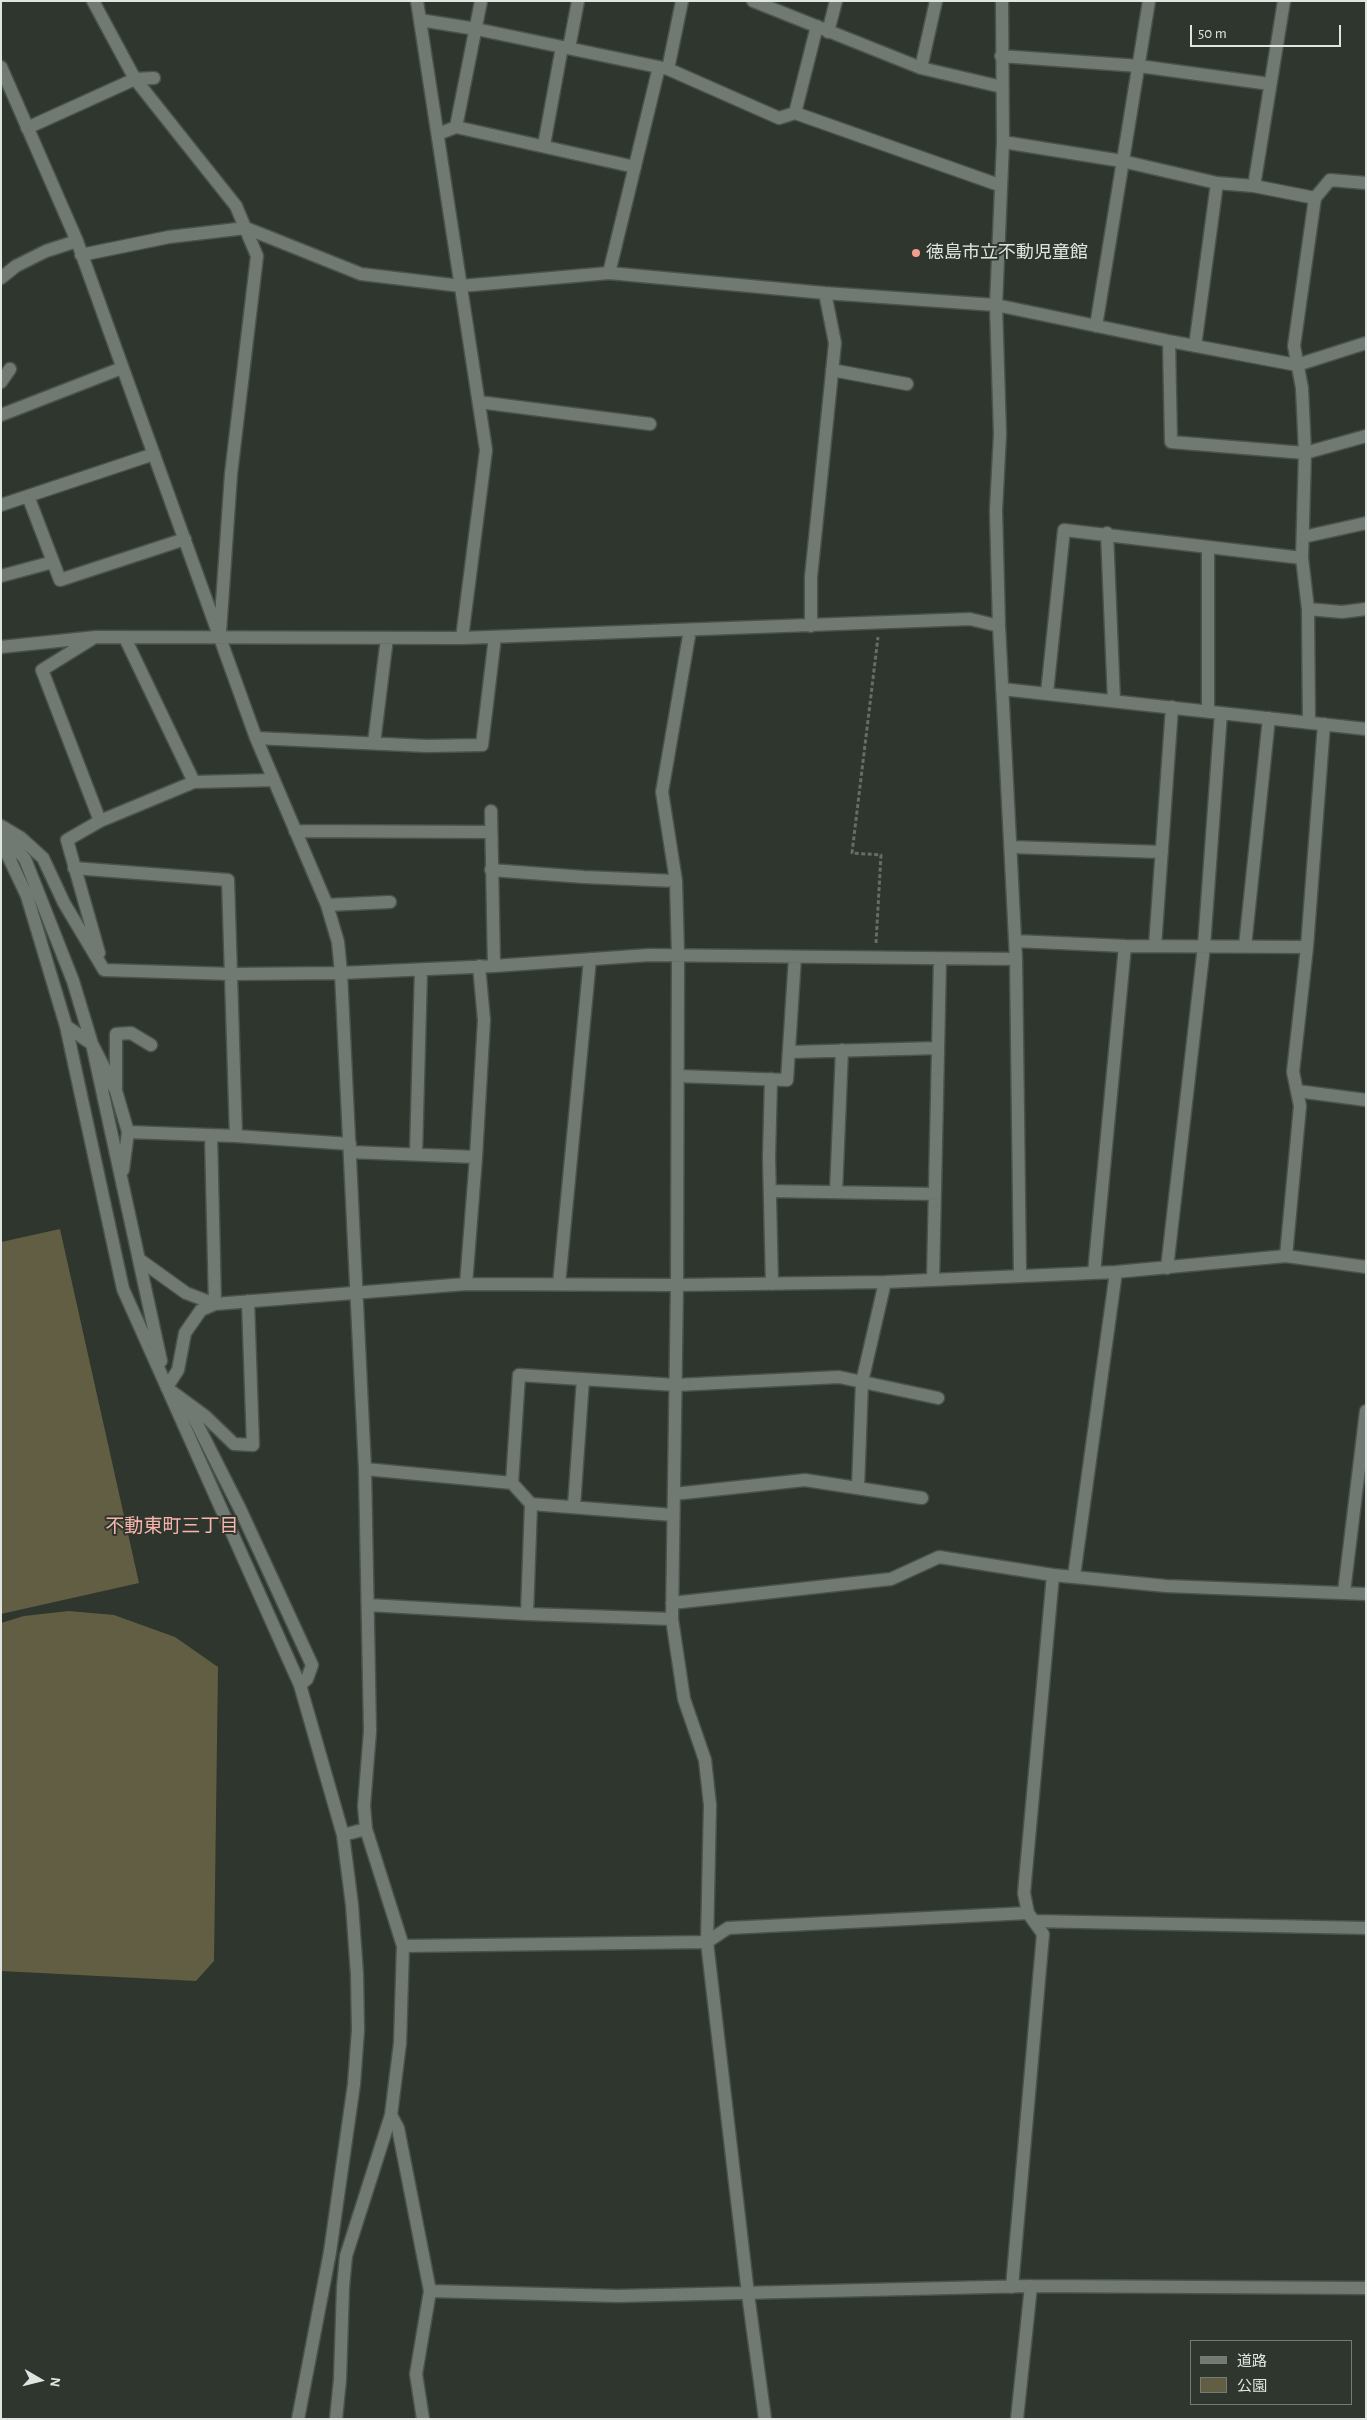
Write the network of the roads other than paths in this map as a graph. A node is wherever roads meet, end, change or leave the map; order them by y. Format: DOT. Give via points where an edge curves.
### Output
graph roads {
  1 [pos="93,1"];
  2 [pos="417,1"];
  3 [pos="481,1"];
  4 [pos="578,1"];
  5 [pos="682,1"];
  6 [pos="753,1"];
  7 [pos="836,1"];
  8 [pos="936,1"];
  9 [pos="1002,1"];
  10 [pos="1149,1"];
  11 [pos="1284,1"];
  12 [pos="420,20"];
  13 [pos="476,29"];
  14 [pos="822,29"];
  15 [pos="565,47"];
  16 [pos="1001,56"];
  17 [pos="1139,66"];
  18 [pos="664,68"];
  19 [pos="921,68"];
  20 [pos="2,72"];
  21 [pos="154,78"];
  22 [pos="135,79"];
  23 [pos="1270,84"];
  24 [pos="1002,87"];
  25 [pos="795,113"];
  26 [pos="27,128"];
  27 [pos="456,128"];
  28 [pos="438,134"];
  29 [pos="1002,142"];
  30 [pos="544,146"];
  31 [pos="1122,161"];
  32 [pos="635,167"];
  33 [pos="1217,183"];
  34 [pos="1366,183"];
  35 [pos="999,185"];
  36 [pos="1254,186"];
  37 [pos="1315,198"];
  38 [pos="246,228"];
  39 [pos="77,241"];
  40 [pos="81,255"];
  41 [pos="609,272"];
  42 [pos="1,278"];
  43 [pos="461,286"];
  44 [pos="825,293"];
  45 [pos="996,305"];
  46 [pos="1096,326"];
  47 [pos="1169,341"];
  48 [pos="1366,343"];
  49 [pos="1195,346"];
  50 [pos="1297,365"];
  51 [pos="122,368"];
  52 [pos="10,370"];
  53 [pos="832,370"];
  54 [pos="1,382"];
  55 [pos="907,384"];
  56 [pos="479,402"];
  57 [pos="1,415"];
  58 [pos="650,424"];
  59 [pos="1366,436"];
  60 [pos="1306,453"];
  61 [pos="154,454"];
  62 [pos="28,496"];
  63 [pos="1,505"];
  64 [pos="1366,524"];
  65 [pos="1107,533"];
  66 [pos="1303,537"];
  67 [pos="184,539"];
  68 [pos="1208,548"];
  69 [pos="1302,558"];
  70 [pos="53,562"];
  71 [pos="1,576"];
  72 [pos="1308,609"];
  73 [pos="1366,609"];
  74 [pos="811,626"];
  75 [pos="999,626"];
  76 [pos="690,630"];
  77 [pos="220,636"];
  78 [pos="96,637"];
  79 [pos="495,637"];
  80 [pos="125,638"];
  81 [pos="387,638"];
  82 [pos="462,638"];
  83 [pos="1,647"];
  84 [pos="1002,689"];
  85 [pos="1046,693"];
  86 [pos="1114,701"];
  87 [pos="1172,707"];
  88 [pos="1208,711"];
  89 [pos="1221,713"];
  90 [pos="1269,718"];
  91 [pos="1310,722"];
  92 [pos="1324,724"];
  93 [pos="1366,729"];
  94 [pos="256,738"];
  95 [pos="374,744"];
  96 [pos="274,780"];
  97 [pos="194,782"];
  98 [pos="491,811"];
  99 [pos="100,822"];
  100 [pos="1,826"];
  101 [pos="295,831"];
  102 [pos="1,832"];
  103 [pos="491,832"];
  104 [pos="1,841"];
  105 [pos="1011,846"];
  106 [pos="1162,852"];
  107 [pos="74,868"];
  108 [pos="492,870"];
  109 [pos="676,881"];
  110 [pos="390,902"];
  111 [pos="327,905"];
  112 [pos="1015,942"];
  113 [pos="1125,946"];
  114 [pos="1155,946"];
  115 [pos="1204,946"];
  116 [pos="1245,946"];
  117 [pos="1307,947"];
  118 [pos="678,955"];
  119 [pos="795,956"];
  120 [pos="590,959"];
  121 [pos="940,959"];
  122 [pos="1016,959"];
  123 [pos="479,966"];
  124 [pos="494,966"];
  125 [pos="104,970"];
  126 [pos="421,970"];
  127 [pos="341,972"];
  128 [pos="232,974"];
  129 [pos="66,1026"];
  130 [pos="92,1044"];
  131 [pos="151,1045"];
  132 [pos="938,1048"];
  133 [pos="842,1050"];
  134 [pos="790,1052"];
  135 [pos="678,1076"];
  136 [pos="770,1080"];
  137 [pos="116,1091"];
  138 [pos="1297,1091"];
  139 [pos="1366,1100"];
  140 [pos="128,1132"];
  141 [pos="212,1135"];
  142 [pos="236,1136"];
  143 [pos="350,1148"];
  144 [pos="416,1153"];
  145 [pos="476,1157"];
  146 [pos="122,1180"];
  147 [pos="770,1191"];
  148 [pos="836,1192"];
  149 [pos="935,1194"];
  150 [pos="1286,1256"];
  151 [pos="140,1260"];
  152 [pos="1366,1267"];
  153 [pos="1167,1268"];
  154 [pos="1116,1272"];
  155 [pos="1094,1273"];
  156 [pos="1020,1275"];
  157 [pos="933,1280"];
  158 [pos="884,1282"];
  159 [pos="466,1284"];
  160 [pos="559,1284"];
  161 [pos="772,1284"];
  162 [pos="677,1285"];
  163 [pos="357,1292"];
  164 [pos="248,1301"];
  165 [pos="215,1304"];
  166 [pos="583,1379"];
  167 [pos="862,1382"];
  168 [pos="676,1385"];
  169 [pos="167,1387"];
  170 [pos="938,1398"];
  171 [pos="184,1400"];
  172 [pos="1366,1411"];
  173 [pos="365,1469"];
  174 [pos="512,1483"];
  175 [pos="858,1487"];
  176 [pos="674,1494"];
  177 [pos="922,1498"];
  178 [pos="531,1504"];
  179 [pos="574,1506"];
  180 [pos="673,1514"];
  181 [pos="1053,1575"];
  182 [pos="1074,1576"];
  183 [pos="1344,1592"];
  184 [pos="1366,1594"];
  185 [pos="672,1603"];
  186 [pos="368,1605"];
  187 [pos="527,1614"];
  188 [pos="672,1619"];
  189 [pos="300,1685"];
  190 [pos="366,1830"];
  191 [pos="343,1836"];
  192 [pos="1031,1917"];
  193 [pos="1366,1928"];
  194 [pos="707,1942"];
  195 [pos="403,1946"];
  196 [pos="391,2116"];
  197 [pos="330,2252"];
  198 [pos="346,2256"];
  199 [pos="1031,2286"];
  200 [pos="1012,2288"];
  201 [pos="1366,2288"];
  202 [pos="430,2291"];
  203 [pos="748,2294"];
  204 [pos="298,2419"];
  205 [pos="336,2419"];
  206 [pos="423,2419"];
  207 [pos="765,2419"];
  208 [pos="1017,2419"];
  1 -- 22 [label="street"];
  2 -- 12 [label="street"];
  3 -- 13 [label="street"];
  4 -- 15 [label="street"];
  5 -- 18 [label="street"];
  6 -- 14 [label="street"];
  7 -- 14 [label="street"];
  8 -- 19 [label="street"];
  9 -- 16 [label="street"];
  10 -- 17 [label="street"];
  11 -- 23 [label="street"];
  12 -- 13 [label="street"];
  12 -- 28 [label="street"];
  13 -- 15 [label="street"];
  13 -- 27 [label="street"];
  14 -- 19 [label="street"];
  14 -- 25 [label="street"];
  15 -- 18 [label="street"];
  15 -- 30 [label="street"];
  16 -- 17 [label="street"];
  16 -- 24 [label="street"];
  17 -- 23 [label="street"];
  17 -- 31 [label="street"];
  18 -- 25 [label="street" via="780,118"];
  18 -- 32 [label="street"];
  19 -- 24 [label="street"];
  20 -- 26 [label="street"];
  21 -- 22 [label="street"];
  22 -- 26 [label="street"];
  22 -- 38 [label="street" via="236,206"];
  23 -- 36 [label="street"];
  24 -- 29 [label="street"];
  25 -- 35 [label="street"];
  26 -- 39 [label="street"];
  27 -- 28 [label="street"];
  27 -- 30 [label="street"];
  28 -- 43 [label="street"];
  29 -- 31 [label="street"];
  29 -- 35 [label="street"];
  30 -- 32 [label="street"];
  31 -- 33 [label="street"];
  31 -- 46 [label="street"];
  32 -- 41 [label="street"];
  33 -- 36 [label="street"];
  33 -- 49 [label="street"];
  34 -- 37 [label="street" via="1330,180"];
  35 -- 45 [label="street"];
  36 -- 37 [label="street"];
  37 -- 50 [label="street" via="1294,346"];
  38 -- 40 [label="street" via="169,237"];
  38 -- 43 [label="street" via="360,274"];
  38 -- 77 [label="street" via="257,256 231,474"];
  39 -- 40 [label="street"];
  39 -- 42 [label="street" via="16,266"];
  40 -- 51 [label="street"];
  41 -- 43 [label="street"];
  41 -- 44 [label="street"];
  43 -- 56 [label="street"];
  44 -- 45 [label="street"];
  44 -- 53 [label="street" via="835,343"];
  45 -- 46 [label="street"];
  45 -- 75 [label="street" via="1000,434 996,510"];
  46 -- 47 [label="street"];
  47 -- 49 [label="street"];
  47 -- 60 [label="street" via="1171,442"];
  48 -- 50 [label="street"];
  49 -- 50 [label="street"];
  50 -- 60 [label="street" via="1302,388"];
  51 -- 57 [label="street"];
  51 -- 61 [label="street"];
  52 -- 54 [label="street"];
  53 -- 55 [label="street"];
  53 -- 74 [label="street" via="811,578"];
  56 -- 58 [label="street"];
  56 -- 82 [label="street" via="486,450"];
  59 -- 60 [label="street"];
  60 -- 66 [label="street"];
  61 -- 62 [label="street"];
  61 -- 67 [label="street"];
  62 -- 63 [label="street"];
  62 -- 70 [label="street"];
  64 -- 66 [label="street"];
  65 -- 68 [label="street"];
  65 -- 85 [label="street" via="1064,530"];
  65 -- 86 [label="street"];
  66 -- 69 [label="street"];
  67 -- 70 [label="street" via="60,580"];
  67 -- 77 [label="street"];
  68 -- 69 [label="street"];
  68 -- 88 [label="street"];
  69 -- 72 [label="street"];
  70 -- 71 [label="street"];
  72 -- 73 [label="street" via="1342,612"];
  72 -- 91 [label="street"];
  74 -- 75 [label="street" via="970,619"];
  74 -- 76 [label="street"];
  75 -- 84 [label="street"];
  76 -- 79 [label="street"];
  76 -- 109 [label="street" via="662,792"];
  77 -- 80 [label="street"];
  77 -- 81 [label="street"];
  77 -- 94 [label="street"];
  78 -- 80 [label="street"];
  78 -- 83 [label="street"];
  78 -- 99 [label="street" via="42,670"];
  79 -- 82 [label="street"];
  79 -- 95 [label="street" via="482,745"];
  80 -- 97 [label="street"];
  81 -- 82 [label="street"];
  81 -- 95 [label="street"];
  84 -- 85 [label="street"];
  84 -- 105 [label="street"];
  85 -- 86 [label="street"];
  86 -- 87 [label="street"];
  87 -- 88 [label="street"];
  87 -- 106 [label="street"];
  88 -- 89 [label="street"];
  89 -- 90 [label="street"];
  89 -- 115 [label="street"];
  90 -- 91 [label="street"];
  90 -- 116 [label="street"];
  91 -- 92 [label="street"];
  92 -- 93 [label="street"];
  92 -- 117 [label="street"];
  94 -- 95 [label="street"];
  94 -- 96 [label="street"];
  96 -- 97 [label="street"];
  96 -- 101 [label="street"];
  97 -- 99 [label="street"];
  98 -- 103 [label="street"];
  99 -- 107 [label="street" via="67,840"];
  100 -- 125 [label="street" via="21,838 43,858 64,903"];
  101 -- 103 [label="street"];
  101 -- 111 [label="street"];
  102 -- 130 [label="street" via="25,859 73,982"];
  103 -- 108 [label="street"];
  104 -- 129 [label="street" via="27,896"];
  105 -- 106 [label="street"];
  105 -- 112 [label="street"];
  106 -- 114 [label="street"];
  107 -- 125 [label="street"];
  107 -- 128 [label="street" via="228,880"];
  108 -- 109 [label="street"];
  108 -- 124 [label="street"];
  109 -- 118 [label="street"];
  110 -- 111 [label="street"];
  111 -- 127 [label="street" via="338,942"];
  112 -- 113 [label="street"];
  112 -- 122 [label="street"];
  113 -- 114 [label="street"];
  113 -- 155 [label="street"];
  114 -- 115 [label="street"];
  115 -- 116 [label="street"];
  115 -- 153 [label="street"];
  116 -- 117 [label="street"];
  117 -- 138 [label="street" via="1293,1072"];
  118 -- 119 [label="street"];
  118 -- 120 [label="street"];
  118 -- 135 [label="street"];
  119 -- 121 [label="street"];
  119 -- 134 [label="street"];
  120 -- 124 [label="street"];
  120 -- 160 [label="street"];
  121 -- 122 [label="street"];
  121 -- 132 [label="street"];
  122 -- 156 [label="street"];
  123 -- 124 [label="street"];
  123 -- 126 [label="street"];
  123 -- 145 [label="street" via="484,1020"];
  125 -- 128 [label="street"];
  126 -- 127 [label="street"];
  126 -- 144 [label="street"];
  127 -- 128 [label="street"];
  127 -- 143 [label="street"];
  128 -- 142 [label="street"];
  129 -- 130 [label="street"];
  129 -- 169 [label="street" via="123,1289"];
  130 -- 137 [label="street"];
  130 -- 146 [label="street"];
  131 -- 137 [label="street" via="131,1033 116,1034"];
  132 -- 133 [label="street"];
  132 -- 149 [label="street"];
  133 -- 134 [label="street"];
  133 -- 148 [label="street"];
  134 -- 136 [label="street" via="787,1080"];
  135 -- 136 [label="street"];
  135 -- 162 [label="street"];
  136 -- 147 [label="street"];
  137 -- 140 [label="street"];
  138 -- 139 [label="street"];
  138 -- 150 [label="street" via="1300,1106"];
  140 -- 141 [label="street"];
  140 -- 146 [label="street"];
  141 -- 142 [label="street"];
  141 -- 165 [label="street"];
  142 -- 143 [label="street"];
  143 -- 144 [label="street"];
  143 -- 163 [label="street"];
  144 -- 145 [label="street"];
  145 -- 159 [label="street"];
  146 -- 151 [label="street"];
  147 -- 148 [label="street"];
  147 -- 161 [label="street"];
  148 -- 149 [label="street"];
  149 -- 157 [label="street"];
  150 -- 152 [label="street"];
  150 -- 153 [label="street"];
  151 -- 165 [label="street" via="186,1293"];
  151 -- 169 [label="street"];
  153 -- 154 [label="street"];
  154 -- 155 [label="street"];
  154 -- 182 [label="street"];
  155 -- 156 [label="street"];
  156 -- 157 [label="street"];
  157 -- 158 [label="street"];
  158 -- 161 [label="street"];
  158 -- 167 [label="street"];
  159 -- 160 [label="street"];
  159 -- 163 [label="street"];
  160 -- 162 [label="street"];
  161 -- 162 [label="street"];
  162 -- 168 [label="street"];
  163 -- 164 [label="street"];
  163 -- 173 [label="street"];
  164 -- 165 [label="street"];
  164 -- 171 [label="street" via="253,1445 234,1444"];
  165 -- 169 [label="street" via="201,1310 185,1333 178,1370"];
  166 -- 168 [label="street"];
  166 -- 174 [label="street" via="519,1375"];
  166 -- 179 [label="street"];
  167 -- 168 [label="street" via="839,1377"];
  167 -- 170 [label="street"];
  167 -- 175 [label="street"];
  168 -- 176 [label="street"];
  169 -- 171 [label="street"];
  169 -- 189 [label="street"];
  171 -- 189 [label="street" via="240,1509 312,1665 307,1679"];
  172 -- 183 [label="street"];
  173 -- 174 [label="street"];
  173 -- 186 [label="street"];
  174 -- 178 [label="street"];
  175 -- 176 [label="street" via="805,1480"];
  175 -- 177 [label="street"];
  176 -- 180 [label="street"];
  178 -- 179 [label="street"];
  178 -- 187 [label="street"];
  179 -- 180 [label="street"];
  180 -- 185 [label="street"];
  181 -- 182 [label="street"];
  181 -- 185 [label="street" via="939,1557 891,1579"];
  181 -- 192 [label="street" via="1024,1893"];
  182 -- 183 [label="street" via="1166,1586"];
  183 -- 184 [label="street"];
  185 -- 188 [label="street"];
  186 -- 187 [label="street"];
  186 -- 190 [label="street" via="370,1731 364,1806"];
  187 -- 188 [label="street"];
  188 -- 194 [label="street" via="684,1699 705,1760 710,1805"];
  189 -- 191 [label="street"];
  190 -- 191 [label="street"];
  190 -- 195 [label="street"];
  191 -- 197 [label="street" via="352,1905 358,2030 354,2084"];
  192 -- 193 [label="street"];
  192 -- 194 [label="street" via="728,1928"];
  192 -- 200 [label="street" via="1043,1934"];
  194 -- 195 [label="street"];
  194 -- 203 [label="street"];
  195 -- 196 [label="street" via="400,2043"];
  196 -- 198 [label="street"];
  196 -- 202 [label="street" via="398,2128"];
  197 -- 198 [label="street"];
  197 -- 204 [label="street"];
  198 -- 205 [label="street"];
  199 -- 200 [label="street"];
  199 -- 201 [label="street"];
  199 -- 208 [label="street"];
  200 -- 203 [label="street"];
  202 -- 203 [label="street" via="618,2296"];
  202 -- 206 [label="street" via="416,2374"];
  203 -- 207 [label="street"];
}
